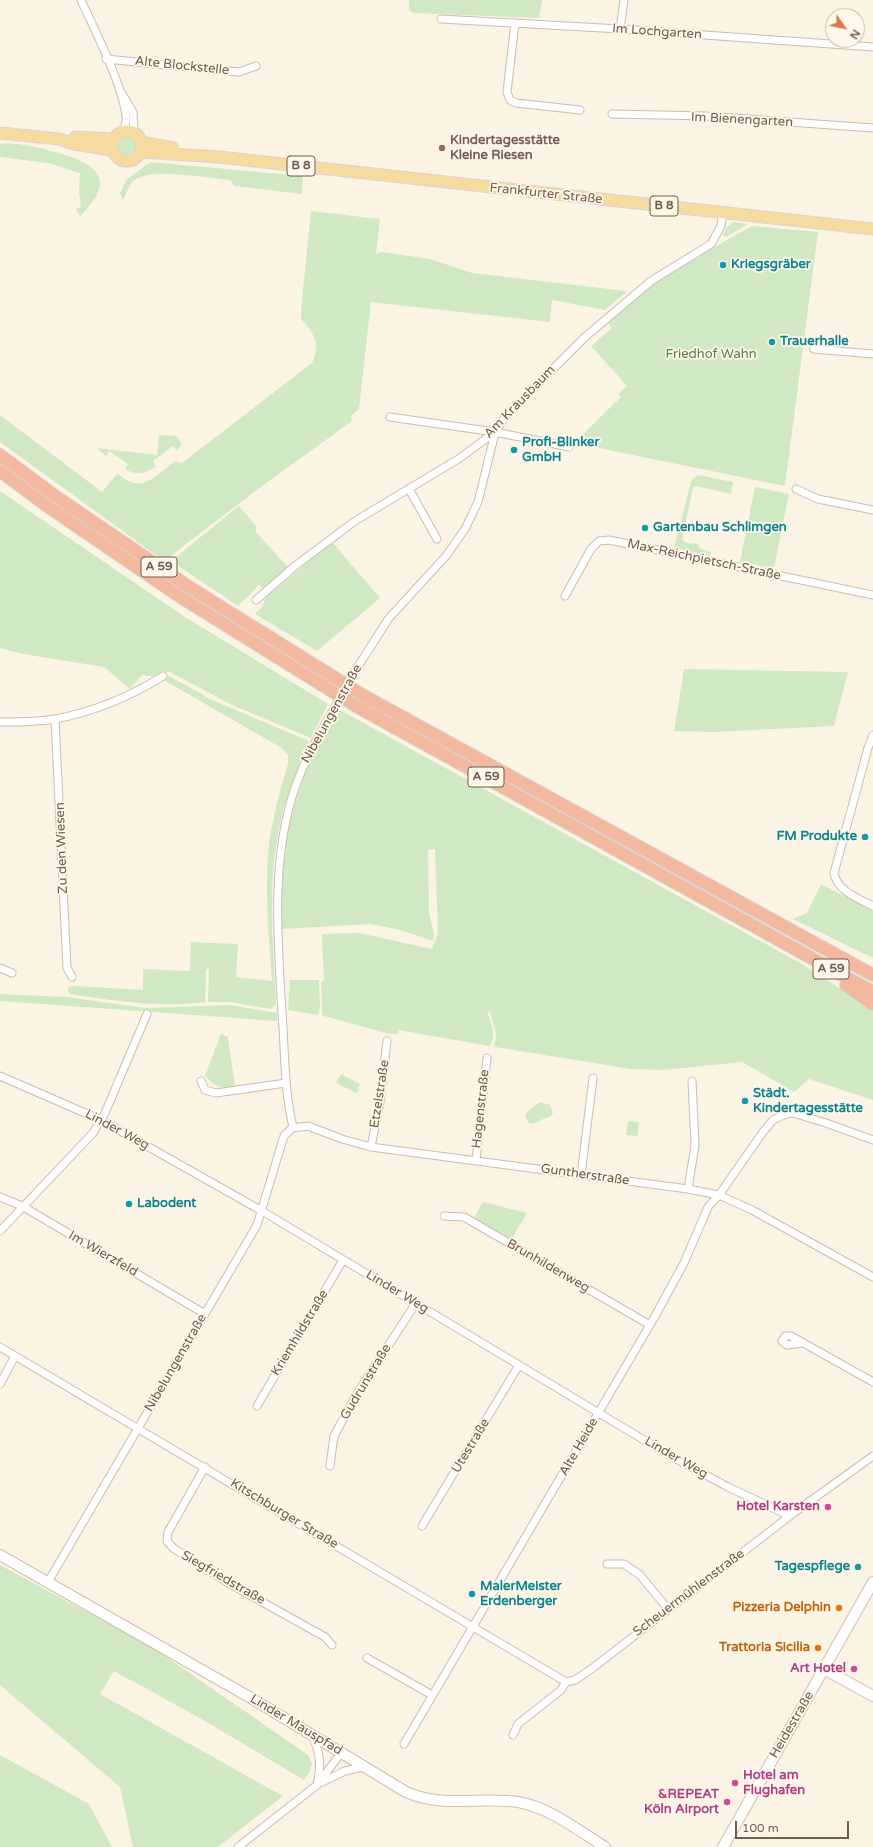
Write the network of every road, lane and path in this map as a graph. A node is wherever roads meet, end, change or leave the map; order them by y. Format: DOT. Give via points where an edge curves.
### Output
graph roads {
  1 [pos="81,0"];
  2 [pos="624,0"];
  3 [pos="441,19"];
  4 [pos="515,23"];
  5 [pos="620,29"];
  6 [pos="873,47"];
  7 [pos="106,59"];
  8 [pos="256,66"];
  9 [pos="119,88"];
  10 [pos="580,110"];
  11 [pos="612,114"];
  12 [pos="873,128"];
  13 [pos="122,131"];
  14 [pos="0,133"];
  15 [pos="134,133"];
  16 [pos="112,145"];
  17 [pos="141,147"];
  18 [pos="723,212"];
  19 [pos="873,229"];
  20 [pos="814,349"];
  21 [pos="873,354"];
  22 [pos="390,417"];
  23 [pos="495,432"];
  24 [pos="569,447"];
  25 [pos="0,455"];
  26 [pos="0,471"];
  27 [pos="409,489"];
  28 [pos="796,489"];
  29 [pos="873,510"];
  30 [pos="437,539"];
  31 [pos="873,595"];
  32 [pos="565,596"];
  33 [pos="256,600"];
  34 [pos="163,676"];
  35 [pos="55,719"];
  36 [pos="0,722"];
  37 [pos="873,735"];
  38 [pos="873,906"];
  39 [pos="788,946"];
  40 [pos="816,946"];
  41 [pos="873,966"];
  42 [pos="0,968"];
  43 [pos="12,973"];
  44 [pos="873,975"];
  45 [pos="72,977"];
  46 [pos="873,992"];
  47 [pos="873,1004"];
  48 [pos="147,1014"];
  49 [pos="387,1041"];
  50 [pos="487,1058"];
  51 [pos="0,1076"];
  52 [pos="593,1078"];
  53 [pos="201,1081"];
  54 [pos="286,1082"];
  55 [pos="692,1082"];
  56 [pos="101,1120"];
  57 [pos="293,1127"];
  58 [pos="873,1140"];
  59 [pos="371,1147"];
  60 [pos="476,1160"];
  61 [pos="581,1175"];
  62 [pos="688,1189"];
  63 [pos="719,1195"];
  64 [pos="0,1197"];
  65 [pos="22,1206"];
  66 [pos="262,1211"];
  67 [pos="444,1216"];
  68 [pos="0,1231"];
  69 [pos="344,1260"];
  70 [pos="873,1276"];
  71 [pos="416,1303"];
  72 [pos="205,1314"];
  73 [pos="650,1325"];
  74 [pos="802,1343"];
  75 [pos="0,1347"];
  76 [pos="15,1356"];
  77 [pos="519,1365"];
  78 [pos="873,1382"];
  79 [pos="0,1384"];
  80 [pos="257,1406"];
  81 [pos="599,1413"];
  82 [pos="138,1428"];
  83 [pos="873,1456"];
  84 [pos="330,1466"];
  85 [pos="205,1467"];
  86 [pos="790,1516"];
  87 [pos="422,1526"];
  88 [pos="0,1555"];
  89 [pos="607,1564"];
  90 [pos="48,1582"];
  91 [pos="873,1582"];
  92 [pos="668,1609"];
  93 [pos="473,1626"];
  94 [pos="332,1645"];
  95 [pos="367,1658"];
  96 [pos="824,1669"];
  97 [pos="566,1682"];
  98 [pos="432,1695"];
  99 [pos="873,1696"];
  100 [pos="513,1734"];
  101 [pos="312,1735"];
  102 [pos="404,1744"];
  103 [pos="341,1753"];
  104 [pos="363,1767"];
  105 [pos="317,1785"];
  106 [pos="238,1847"];
  107 [pos="605,1847"];
  108 [pos="722,1847"];
  1 -- 7 [label="street"];
  2 -- 5 [label="street"];
  3 -- 4 [label="street, Im Lochgarten"];
  4 -- 5 [label="street, Im Lochgarten"];
  4 -- 10 [label="street" via="507,92 510,100 516,103"];
  5 -- 6 [label="street, Im Lochgarten"];
  7 -- 8 [label="street, Alte Blockstelle" via="239,72"];
  7 -- 9 [label="street"];
  9 -- 13 [label="street" via="126,118"];
  9 -- 15 [label="street" via="133,112"];
  11 -- 12 [label="street, Im Bienengarten" via="706,116"];
  13 -- 15 [label="main road"];
  13 -- 16 [label="main road"];
  14 -- 16 [label="main road" via="58,139 74,144"];
  15 -- 17 [label="main road"];
  16 -- 17 [label="main road" via="116,157 124,161 132,160"];
  17 -- 18 [label="main road, Frankfurter Straße / B 8"];
  18 -- 19 [label="main road, Frankfurter Straße / B 8"];
  18 -- 23 [label="street, Am Krausbaum" via="720,226 711,244 650,281 584,338 505,417"];
  20 -- 21 [label="street"];
  22 -- 23 [label="street"];
  23 -- 24 [label="street"];
  23 -- 27 [label="street, Am Krausbaum" via="460,458"];
  23 -- 54 [label="street, Nibelungenstraße, bridge" via="478,502 467,526 446,556 389,618 314,742 299,776 280,855 277,902"];
  25 -- 40 [label="highway, A 59" via="58,498 189,587 364,696"];
  26 -- 39 [label="highway, A 59" via="182,598 331,691"];
  27 -- 30 [label="street"];
  27 -- 33 [label="street, Am Krausbaum" via="341,531"];
  28 -- 29 [label="street" via="818,499"];
  31 -- 32 [label="street, Max-Reichpietsch-Straße" via="609,540 599,541 591,549"];
  34 -- 35 [label="street" via="103,705"];
  35 -- 36 [label="street"];
  35 -- 45 [label="street, Zu den Wiesen" via="67,968"];
  37 -- 38 [label="street" via="834,873 835,879 844,889"];
  39 -- 46 [label="highway, A 59"];
  39 -- 47 [label="highway"];
  40 -- 41 [label="highway"];
  40 -- 44 [label="highway, A 59"];
  42 -- 43 [label="street"];
  48 -- 56 [label="street"];
  49 -- 59 [label="street, Etzelstraße" via="380,1102"];
  50 -- 60 [label="street, Hagenstraße"];
  51 -- 56 [label="street, Linder Weg"];
  52 -- 61 [label="street"];
  53 -- 54 [label="street" via="206,1090 216,1093"];
  54 -- 57 [label="street, Nibelungenstraße"];
  55 -- 62 [label="street" via="694,1144"];
  56 -- 65 [label="street" via="93,1132"];
  56 -- 66 [label="street, Linder Weg"];
  57 -- 59 [label="street, Guntherstraße" via="308,1126"];
  57 -- 66 [label="street, Nibelungenstraße" via="284,1136"];
  58 -- 63 [label="street, Alte Heide" via="794,1113 779,1117 763,1132"];
  59 -- 60 [label="street, Guntherstraße"];
  60 -- 61 [label="street, Guntherstraße"];
  61 -- 62 [label="street, Guntherstraße"];
  62 -- 63 [label="street, Guntherstraße"];
  63 -- 70 [label="street, Guntherstraße" via="752,1210"];
  63 -- 73 [label="street, Alte Heide" via="708,1208 681,1268"];
  64 -- 65 [label="street, Im Wierzfeld"];
  65 -- 68 [label="street"];
  65 -- 72 [label="street, Im Wierzfeld"];
  66 -- 69 [label="street, Linder Weg"];
  66 -- 72 [label="street, Nibelungenstraße" via="258,1225"];
  67 -- 73 [label="street, Brunhildenweg" via="464,1217"];
  69 -- 71 [label="street, Linder Weg"];
  69 -- 80 [label="street, Kriemhildstraße"];
  71 -- 77 [label="street, Linder Weg"];
  71 -- 84 [label="street, Gudrunstraße" via="358,1392 334,1436"];
  72 -- 82 [label="street, Nibelungenstraße"];
  73 -- 81 [label="street, Alte Heide"];
  74 -- 78 [label="street"];
  75 -- 76 [label="street, Kitschburger Straße"];
  76 -- 79 [label="street"];
  76 -- 82 [label="street, Kitschburger Straße"];
  77 -- 81 [label="street, Linder Weg"];
  77 -- 87 [label="street, Utestraße"];
  81 -- 86 [label="street, Linder Weg" via="704,1475"];
  81 -- 93 [label="street, Alte Heide"];
  82 -- 85 [label="street, Kitschburger Straße"];
  82 -- 90 [label="street, Nibelungenstraße"];
  83 -- 86 [label="street, Scheuermühlenstraße"];
  85 -- 93 [label="street, Kitschburger Straße"];
  85 -- 94 [label="street, Siegfriedstraße" via="172,1522 167,1541 172,1548 187,1558 325,1637"];
  86 -- 92 [label="street, Scheuermühlenstraße"];
  88 -- 90 [label="street, Linder Mauspfad"];
  89 -- 92 [label="street" via="624,1564 640,1575"];
  90 -- 101 [label="street, Linder Mauspfad"];
  91 -- 96 [label="street, Heidestraße"];
  92 -- 97 [label="street, Scheuermühlenstraße" via="580,1677"];
  93 -- 97 [label="street, Kitschburger Straße"];
  93 -- 98 [label="street, Alte Heide"];
  95 -- 98 [label="street"];
  96 -- 99 [label="street"];
  96 -- 108 [label="street, Heidestraße"];
  97 -- 100 [label="street, Scheuermühlenstraße" via="561,1690 518,1724"];
  98 -- 102 [label="street, Alte Heide"];
  101 -- 103 [label="street, Linder Mauspfad"];
  101 -- 105 [label="street" via="320,1753"];
  103 -- 104 [label="street, Linder Mauspfad"];
  103 -- 105 [label="street"];
  104 -- 105 [label="street" via="345,1771"];
  104 -- 107 [label="street, Linder Mauspfad" via="406,1792 433,1801 519,1802 535,1807"];
  105 -- 106 [label="street"];
}
